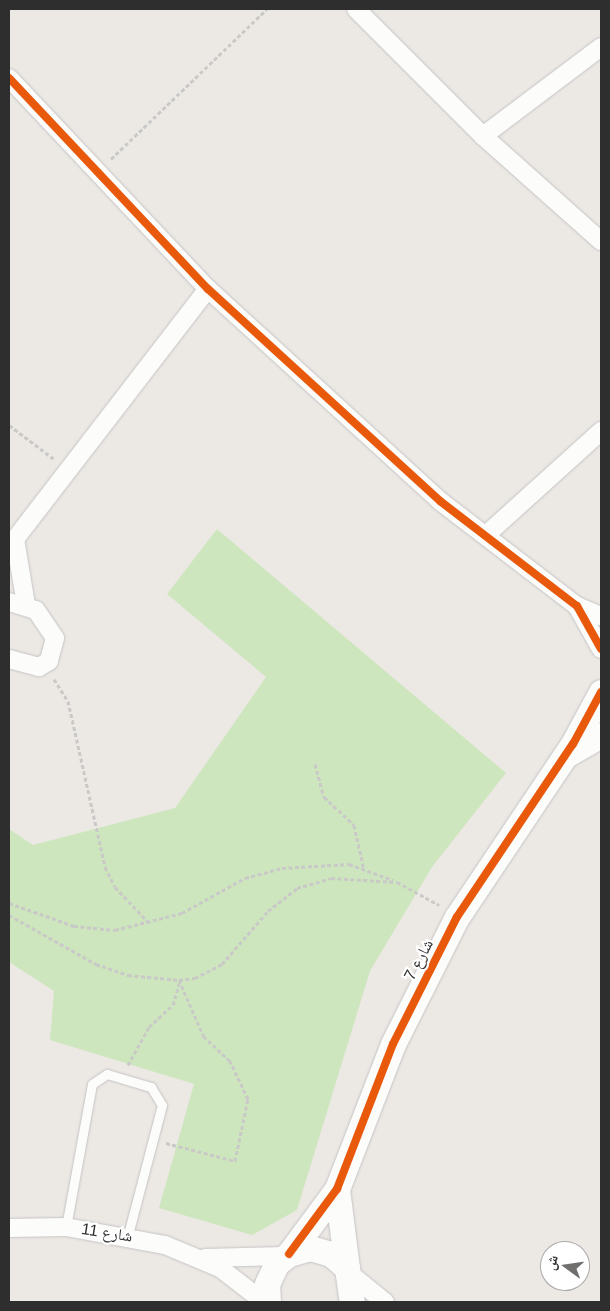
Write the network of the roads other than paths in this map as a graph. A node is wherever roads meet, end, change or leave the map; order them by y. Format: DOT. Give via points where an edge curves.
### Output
graph roads {
  1 [pos="356,9"];
  2 [pos="601,47"];
  3 [pos="9,78"];
  4 [pos="483,136"];
  5 [pos="601,241"];
  6 [pos="208,289"];
  7 [pos="601,431"];
  8 [pos="486,534"];
  9 [pos="12,543"];
  10 [pos="9,602"];
  11 [pos="26,605"];
  12 [pos="577,606"];
  13 [pos="601,616"];
  14 [pos="601,649"];
  15 [pos="9,658"];
  16 [pos="601,692"];
  17 [pos="601,735"];
  18 [pos="564,757"];
  19 [pos="337,1190"];
  20 [pos="66,1227"];
  21 [pos="9,1228"];
  22 [pos="128,1235"];
  23 [pos="287,1255"];
  24 [pos="202,1258"];
  25 [pos="348,1271"];
  26 [pos="266,1302"];
  27 [pos="352,1302"];
  28 [pos="385,1302"];
  1 -- 4 [label="street"];
  2 -- 4 [label="street"];
  3 -- 6 [label="street"];
  4 -- 5 [label="street"];
  6 -- 8 [label="street" via="440,501"];
  6 -- 9 [label="street"];
  7 -- 8 [label="street"];
  8 -- 12 [label="street"];
  9 -- 11 [label="street"];
  10 -- 11 [label="street"];
  11 -- 15 [label="street" via="44,618 55,638 49,661 39,667"];
  12 -- 13 [label="street"];
  12 -- 14 [label="street"];
  16 -- 18 [label="street, شارع 7"];
  17 -- 18 [label="street, شارع 7"];
  18 -- 19 [label="street, شارع 7" via="457,917 393,1044"];
  19 -- 23 [label="street, شارع 7"];
  19 -- 25 [label="street, شارع 7"];
  20 -- 21 [label="street, شارع 11"];
  20 -- 22 [label="street, شارع 11"];
  20 -- 22 [label="lane" via="92,1084 107,1074 150,1087 162,1105"];
  22 -- 24 [label="street, شارع 11"];
  23 -- 24 [label="street, شارع 11"];
  23 -- 25 [label="street" via="321,1250"];
  23 -- 26 [label="street, شارع 7" via="271,1273"];
  24 -- 26 [label="street, شارع 11"];
  25 -- 27 [label="street, شارع 7"];
  25 -- 28 [label="street"];
}
